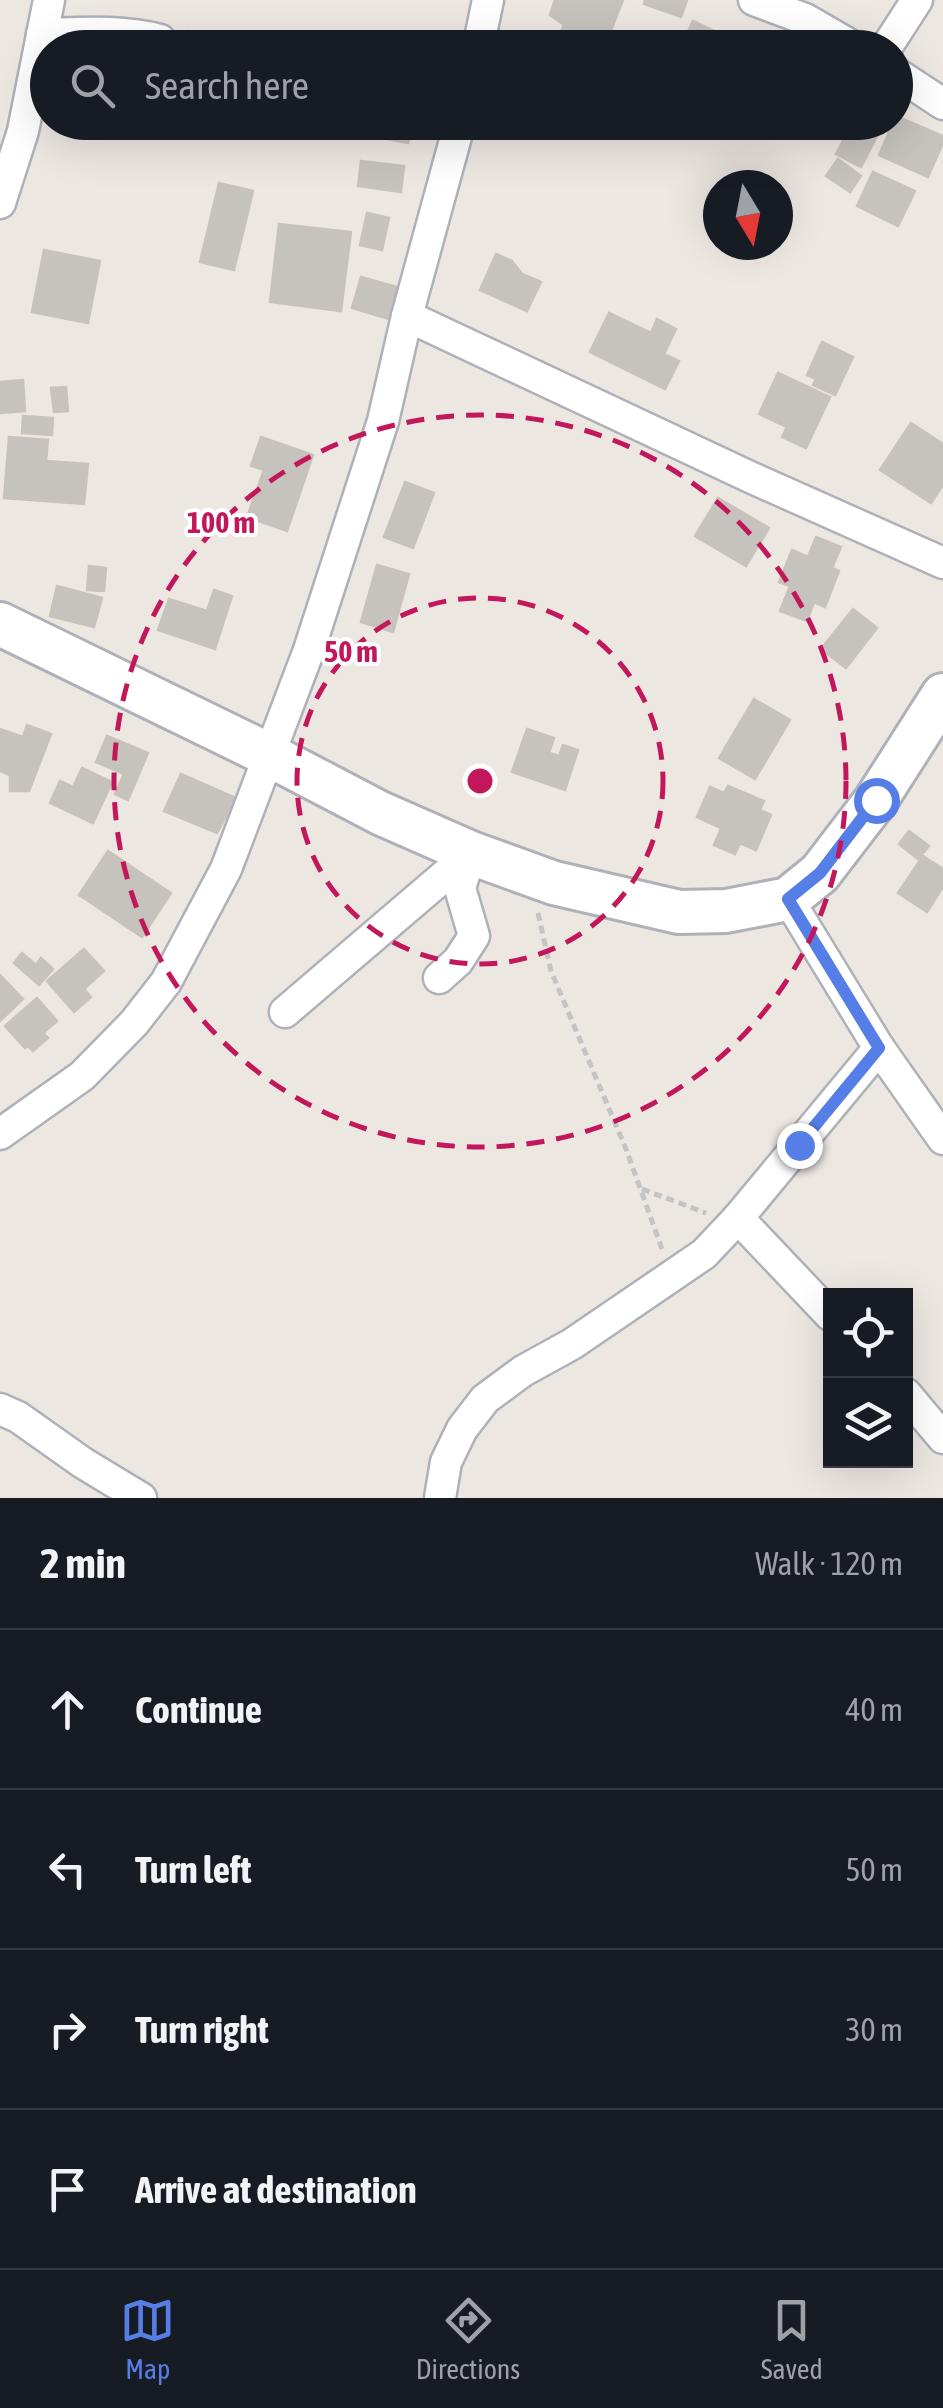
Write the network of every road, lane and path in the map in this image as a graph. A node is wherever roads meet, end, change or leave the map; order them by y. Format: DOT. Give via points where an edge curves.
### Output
graph roads {
  1 [pos="49,0"];
  2 [pos="488,0"];
  3 [pos="754,0"];
  4 [pos="917,0"];
  5 [pos="43,30"];
  6 [pos="482,30"];
  7 [pos="824,30"];
  8 [pos="898,30"];
  9 [pos="913,84"];
  10 [pos="30,95"];
  11 [pos="943,104"];
  12 [pos="455,140"];
  13 [pos="0,203"];
  14 [pos="407,316"];
  15 [pos="943,563"];
  16 [pos="0,624"];
  17 [pos="943,695"];
  18 [pos="269,755"];
  19 [pos="471,853"];
  20 [pos="529,874"];
  21 [pos="788,899"];
  22 [pos="439,978"];
  23 [pos="285,1012"];
  24 [pos="879,1048"];
  25 [pos="0,1134"];
  26 [pos="943,1139"];
  27 [pos="642,1189"];
  28 [pos="735,1222"];
  29 [pos="672,1276"];
  30 [pos="823,1307"];
  31 [pos="913,1402"];
  32 [pos="0,1408"];
  33 [pos="943,1438"];
  34 [pos="140,1498"];
  35 [pos="440,1498"];
  1 -- 5 [label="street"];
  2 -- 6 [label="street"];
  3 -- 7 [label="street"];
  4 -- 8 [label="street"];
  9 -- 11 [label="street"];
  10 -- 13 [label="street"];
  12 -- 14 [label="street"];
  14 -- 15 [label="street"];
  14 -- 18 [label="street" via="343,550"];
  16 -- 18 [label="street"];
  17 -- 21 [label="street" via="843,844"];
  18 -- 19 [label="street"];
  18 -- 25 [label="street" via="226,869 166,982 82,1076"];
  19 -- 20 [label="street"];
  19 -- 22 [label="street" via="460,888 474,936"];
  19 -- 23 [label="street"];
  20 -- 21 [label="street" via="679,912"];
  20 -- 27 [label="path" via="550,971"];
  21 -- 24 [label="street"];
  24 -- 26 [label="street"];
  24 -- 28 [label="street"];
  27 -- 28 [label="path"];
  27 -- 29 [label="path"];
  28 -- 29 [label="street"];
  28 -- 30 [label="street"];
  29 -- 35 [label="street" via="486,1400 446,1462"];
  31 -- 33 [label="street"];
  32 -- 34 [label="street"];
}
